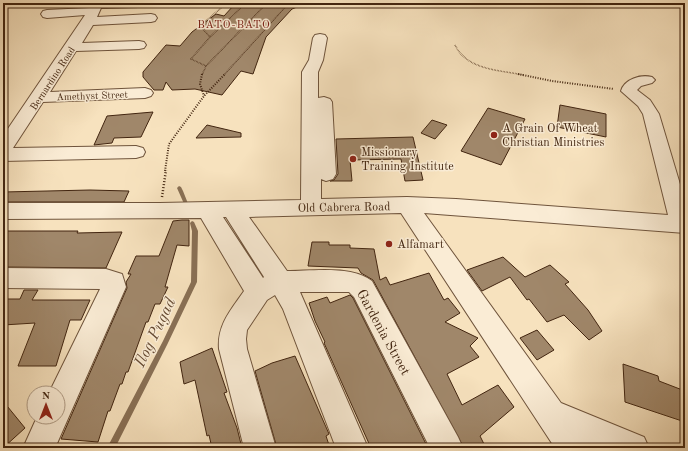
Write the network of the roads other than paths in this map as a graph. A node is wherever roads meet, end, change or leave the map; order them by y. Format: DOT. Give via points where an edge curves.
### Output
graph roads {
  1 [pos="138,3"];
  2 [pos="94,10"];
  3 [pos="47,14"];
  4 [pos="151,18"];
  5 [pos="320,38"];
  6 [pos="139,45"];
  7 [pos="72,47"];
  8 [pos="647,80"];
  9 [pos="145,93"];
  10 [pos="323,95"];
  11 [pos="40,97"];
  12 [pos="3,150"];
  13 [pos="136,152"];
  14 [pos="3,155"];
  15 [pos="407,205"];
  16 [pos="318,207"];
  17 [pos="207,210"];
  18 [pos="233,210"];
  19 [pos="3,211"];
  20 [pos="683,225"];
  21 [pos="3,278"];
  22 [pos="269,287"];
  23 [pos="66,390"];
  24 [pos="549,413"];
  25 [pos="49,425"];
  26 [pos="39,448"];
  27 [pos="260,448"];
  28 [pos="352,448"];
  29 [pos="447,448"];
  30 [pos="574,448"];
  31 [pos="633,448"];
  1 -- 2 [label="street"];
  2 -- 3 [label="street"];
  2 -- 4 [label="street"];
  2 -- 7 [label="street, Bernardino Road"];
  5 -- 16 [label="street" via="316,60 310,72"];
  6 -- 7 [label="street"];
  7 -- 11 [label="street, Bernardino Road"];
  8 -- 20 [label="street" via="635,83 629,91 644,103 651,114"];
  9 -- 11 [label="street, Amethyst Street"];
  10 -- 16 [label="street" via="326,133"];
  11 -- 12 [label="street, Bernardino Road"];
  13 -- 14 [label="street"];
  15 -- 16 [label="street, Old Cabrera Road"];
  15 -- 20 [label="street, Old Cabrera Road"];
  15 -- 24 [label="street"];
  16 -- 18 [label="street, Old Cabrera Road"];
  17 -- 18 [label="street, Old Cabrera Road"];
  17 -- 19 [label="street, Old Cabrera Road"];
  17 -- 22 [label="street"];
  18 -- 22 [label="street" via="253,242"];
  21 -- 23 [label="street" via="113,281 114,287"];
  22 -- 27 [label="street" via="235,326 232,339"];
  22 -- 28 [label="street" via="294,304"];
  22 -- 29 [label="street, Gardenia Street" via="348,282 363,289"];
  24 -- 30 [label="street"];
  24 -- 31 [label="street"];
  25 -- 26 [label="street"];
}
